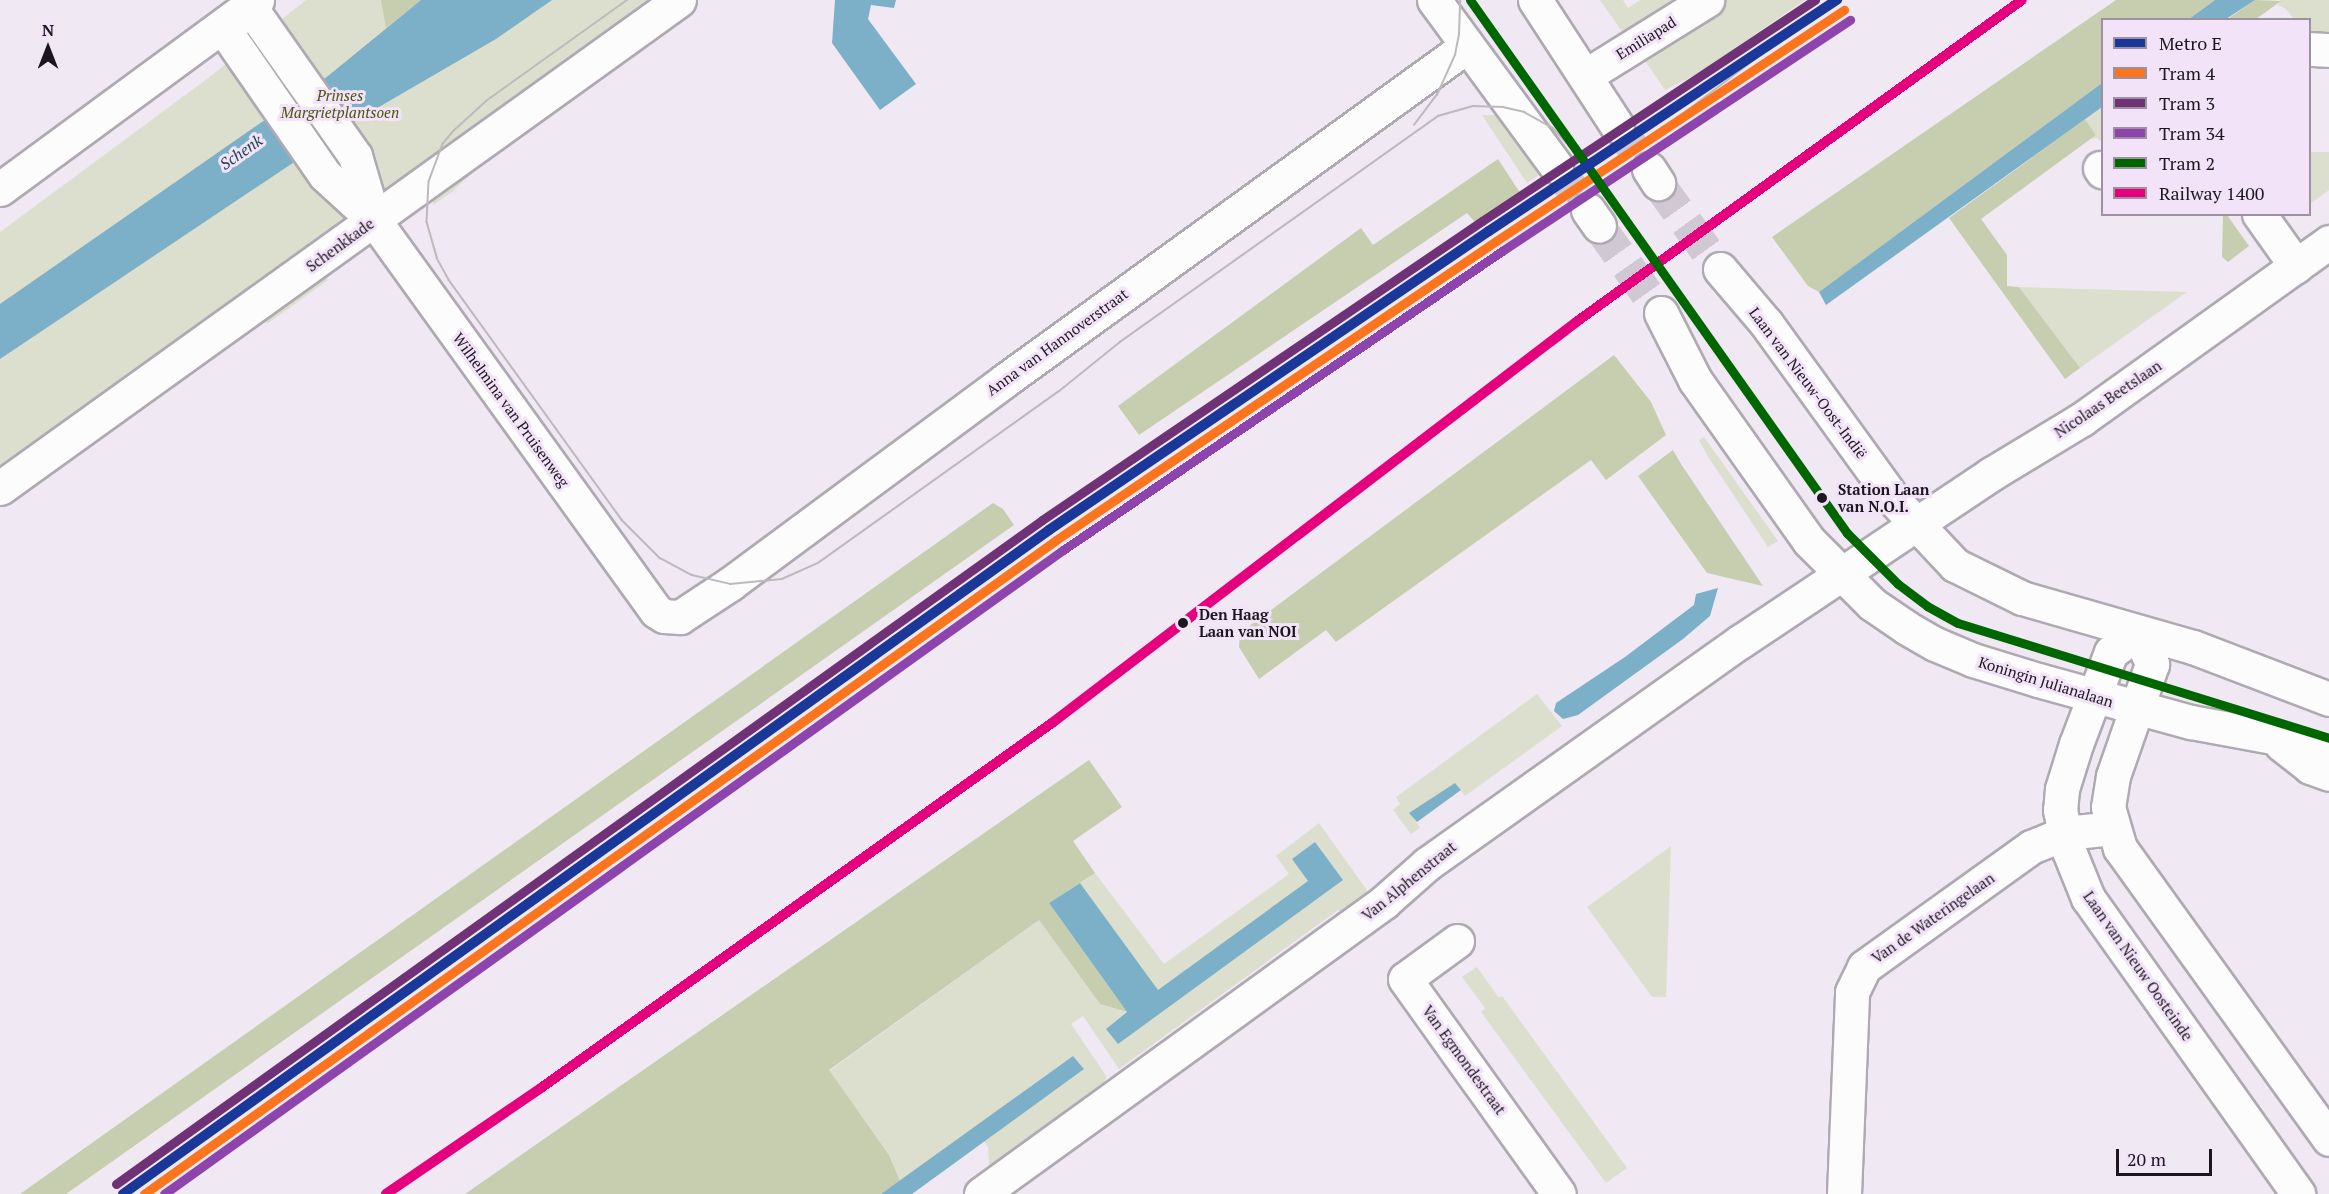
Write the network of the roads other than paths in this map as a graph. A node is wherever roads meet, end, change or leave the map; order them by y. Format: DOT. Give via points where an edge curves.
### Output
graph roads {
  1 [pos="679,0"];
  2 [pos="1434,0"];
  3 [pos="1536,0"];
  4 [pos="1707,0"];
  5 [pos="238,6"];
  6 [pos="1467,46"];
  7 [pos="2311,49"];
  8 [pos="2329,50"];
  9 [pos="1586,76"];
  10 [pos="1617,126"];
  11 [pos="1556,166"];
  12 [pos="0,189"];
  13 [pos="2260,216"];
  14 [pos="374,220"];
  15 [pos="2329,242"];
  16 [pos="2296,266"];
  17 [pos="1720,269"];
  18 [pos="1661,313"];
  19 [pos="0,488"];
  20 [pos="1916,526"];
  21 [pos="1842,576"];
  22 [pos="648,600"];
  23 [pos="2138,632"];
  24 [pos="2324,695"];
  25 [pos="2093,696"];
  26 [pos="2137,709"];
  27 [pos="2273,737"];
  28 [pos="2329,756"];
  29 [pos="2329,774"];
  30 [pos="2113,828"];
  31 [pos="2065,832"];
  32 [pos="1457,941"];
  33 [pos="2329,1138"];
  34 [pos="981,1194"];
  35 [pos="1559,1194"];
  36 [pos="1844,1194"];
  37 [pos="2298,1194"];
  1 -- 14 [label="street, Schenkkade"];
  2 -- 6 [label="street"];
  3 -- 9 [label="street"];
  4 -- 9 [label="street, Emiliapad"];
  5 -- 12 [label="street"];
  5 -- 14 [label="street, Wilhelmina van Pruisenweg" via="255,14 355,156"];
  5 -- 14 [label="street, Wilhelmina van Pruisenweg" via="228,36 325,175"];
  6 -- 11 [label="street"];
  6 -- 22 [label="street, Anna van Hannoverstraat" via="707,600 680,617 664,616"];
  7 -- 8 [label="street"];
  9 -- 10 [label="street"];
  13 -- 16 [label="street"];
  14 -- 19 [label="street, Schenkkade"];
  14 -- 22 [label="street, Wilhelmina van Pruisenweg"];
  15 -- 16 [label="street, Nicolaas Beetslaan"];
  16 -- 20 [label="street, Nicolaas Beetslaan" via="2082,419 1991,474"];
  17 -- 20 [label="street, Laan van Nieuw-Oost-Indië" via="1766,323"];
  18 -- 21 [label="street" via="1695,380 1809,541"];
  20 -- 21 [label="street, Nicolaas Beetslaan"];
  20 -- 23 [label="street" via="1955,565 2022,598"];
  21 -- 25 [label="street, Koningin Julianalaan" via="1872,603 1935,644 1973,660"];
  21 -- 34 [label="street, Van Alphenstraat" via="1741,641 1427,864 1384,903"];
  23 -- 24 [label="street" via="2211,653"];
  23 -- 25 [label="street, Laan van Nieuw Oosteinde" via="2111,652"];
  23 -- 26 [label="street" via="2152,664"];
  25 -- 26 [label="street, Koningin Julianalaan"];
  25 -- 31 [label="street, Laan van Nieuw Oosteinde" via="2062,789 2060,810"];
  26 -- 27 [label="street, Koningin Julianalaan"];
  26 -- 30 [label="street" via="2113,777 2108,807"];
  27 -- 28 [label="street, Koningin Julianalaan"];
  27 -- 29 [label="street, Koningin Julianalaan" via="2310,767"];
  30 -- 31 [label="street, Van de Wateringelaan"];
  30 -- 33 [label="street" via="2120,848 2136,872"];
  31 -- 36 [label="street, Van de Wateringelaan" via="2031,847 1864,967 1852,992"];
  31 -- 37 [label="street, Laan van Nieuw Oosteinde" via="2088,898"];
  32 -- 35 [label="street, Van Egmondestraat" via="1405,979"];
}
